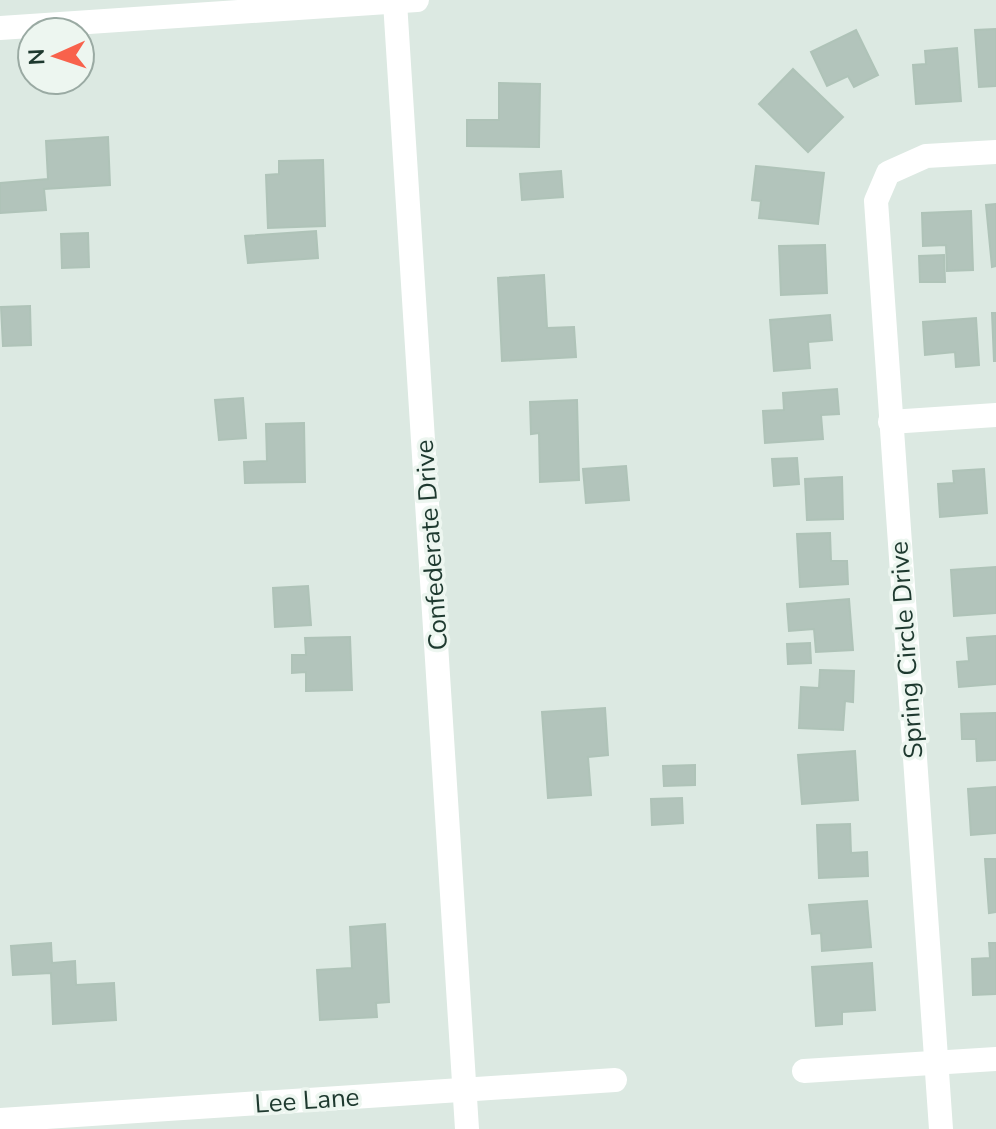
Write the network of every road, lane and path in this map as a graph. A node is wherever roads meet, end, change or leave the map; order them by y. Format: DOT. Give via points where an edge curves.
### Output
graph roads {
  1 [pos="406,1"];
  2 [pos="0,28"];
  3 [pos="996,152"];
  4 [pos="996,415"];
  5 [pos="890,422"];
  6 [pos="996,1059"];
  7 [pos="936,1064"];
  8 [pos="804,1071"];
  9 [pos="615,1080"];
  10 [pos="465,1090"];
  11 [pos="0,1120"];
  12 [pos="467,1129"];
  13 [pos="941,1129"];
  1 -- 2 [label="street"];
  1 -- 10 [label="street, Confederate Drive"];
  3 -- 5 [label="street, Spring Circle Drive" via="926,156 888,173 876,201"];
  4 -- 5 [label="street"];
  5 -- 7 [label="street, Spring Circle Drive"];
  6 -- 7 [label="street"];
  7 -- 8 [label="street"];
  7 -- 13 [label="street, Spring Circle Drive"];
  9 -- 10 [label="street, Lee Lane"];
  10 -- 11 [label="street, Lee Lane"];
  10 -- 12 [label="street, Confederate Drive"];
}
